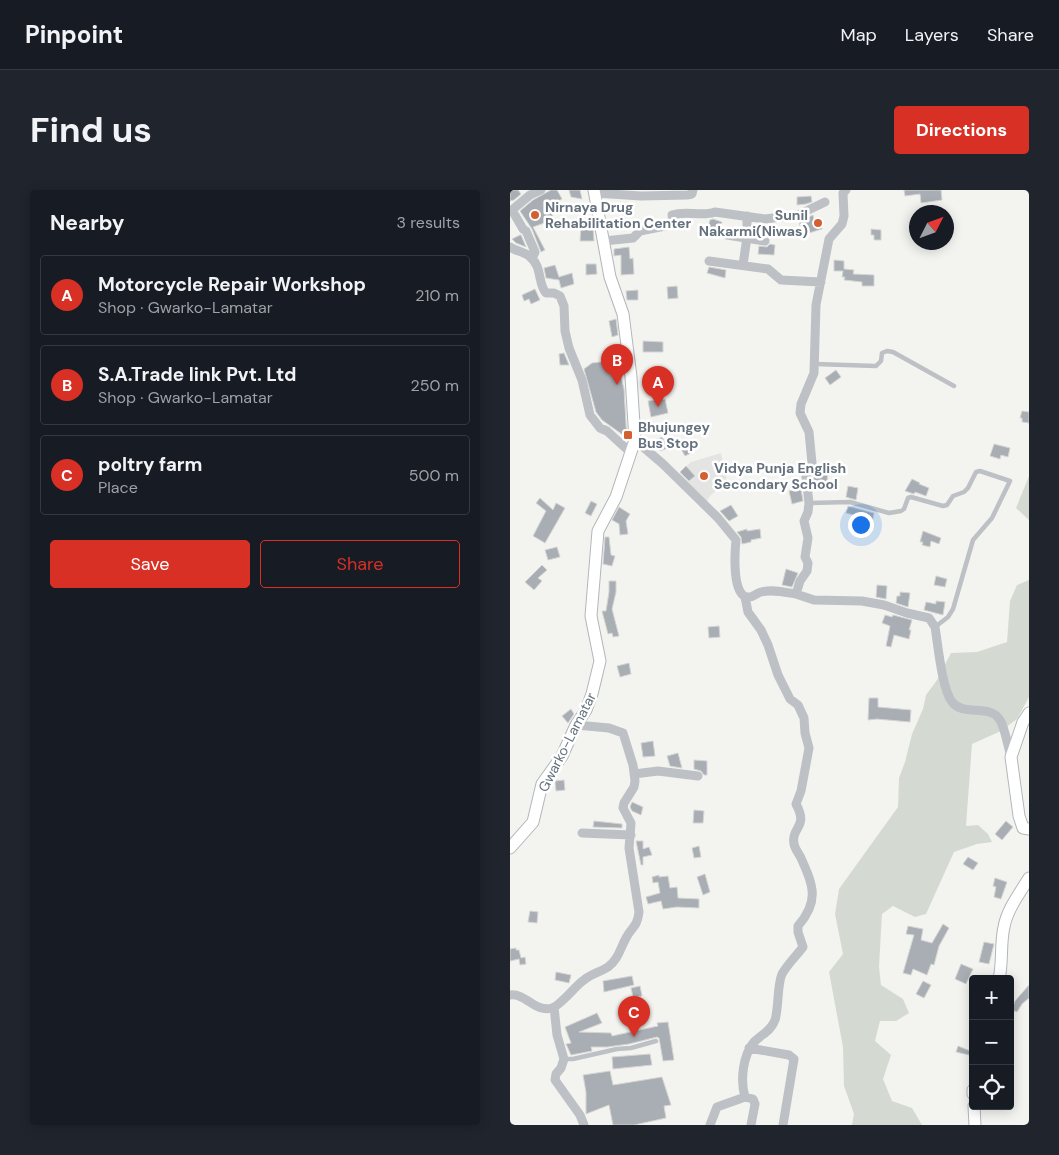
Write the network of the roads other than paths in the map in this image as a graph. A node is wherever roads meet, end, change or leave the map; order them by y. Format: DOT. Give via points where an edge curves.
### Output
graph roads {
  1 [pos="541,190"];
  2 [pos="692,190"];
  3 [pos="843,191"];
  4 [pos="594,192"];
  5 [pos="825,202"];
  6 [pos="747,216"];
  7 [pos="728,235"];
  8 [pos="747,237"];
  9 [pos="604,241"];
  10 [pos="764,241"];
  11 [pos="510,247"];
  12 [pos="532,259"];
  13 [pos="709,261"];
  14 [pos="743,266"];
  15 [pos="821,282"];
  16 [pos="815,364"];
  17 [pos="954,386"];
  18 [pos="635,440"];
  19 [pos="631,454"];
  20 [pos="809,503"];
  21 [pos="796,594"];
  22 [pos="745,596"];
  23 [pos="935,627"];
  24 [pos="1029,713"];
  25 [pos="576,725"];
  26 [pos="1011,757"];
  27 [pos="634,774"];
  28 [pos="698,776"];
  29 [pos="1026,828"];
  30 [pos="582,833"];
  31 [pos="630,835"];
  32 [pos="510,848"];
  33 [pos="1029,878"];
  34 [pos="1000,975"];
  35 [pos="510,995"];
  36 [pos="554,1007"];
  37 [pos="656,1041"];
  38 [pos="749,1048"];
  39 [pos="564,1059"];
  40 [pos="745,1097"];
  41 [pos="974,1110"];
  42 [pos="584,1125"];
  43 [pos="710,1125"];
  44 [pos="751,1125"];
  45 [pos="783,1125"];
  46 [pos="975,1125"];
  1 -- 12 [label="street" via="512,210 535,252"];
  2 -- 4 [label="street" via="692,194 687,195 641,196"];
  3 -- 15 [label="street" via="844,216 842,224 829,239"];
  4 -- 9 [label="main road, Gwarko-Lamatar"];
  5 -- 6 [label="street" via="798,215 765,219"];
  6 -- 8 [label="street"];
  6 -- 9 [label="street" via="686,211 672,215 673,223 670,225 640,231 633,238"];
  7 -- 8 [label="street"];
  8 -- 10 [label="street"];
  8 -- 14 [label="street"];
  9 -- 18 [label="main road, Gwarko-Lamatar" via="610,277 623,314"];
  11 -- 12 [label="street"];
  12 -- 19 [label="street" via="540,271 542,288 546,293 560,296 564,306 569,348 582,380 590,415 600,428"];
  13 -- 14 [label="street"];
  14 -- 15 [label="street" via="768,269 781,280"];
  15 -- 16 [label="street" via="816,306"];
  16 -- 17 [label="lane" via="876,366 882,353 887,351"];
  16 -- 20 [label="street" via="800,414 809,432 812,463 806,477"];
  18 -- 19 [label="main road, Gwarko-Lamatar"];
  18 -- 22 [label="street" via="728,528 736,540 735,577 740,592"];
  19 -- 25 [label="main road, Gwarko-Lamatar" via="616,496 598,532 591,616 600,661 592,694"];
  20 -- 21 [label="street" via="804,521 808,538 807,571"];
  20 -- 23 [label="lane" via="850,502 889,512 901,511 908,498 912,497 947,505 953,496 968,488 976,472 1010,481 992,518 973,540 953,609"];
  21 -- 22 [label="street" via="773,590"];
  21 -- 23 [label="street" via="814,600 884,605 929,618"];
  22 -- 38 [label="street" via="748,612 761,630 778,675 804,718 809,748 796,804 802,821 794,844 811,882 812,898 808,915 798,926 803,946 782,975 775,1020 770,1030"];
  23 -- 26 [label="street" via="947,692 953,703 964,710 992,712 1001,720"];
  24 -- 26 [label="main road"];
  25 -- 27 [label="street" via="609,728 623,733"];
  25 -- 32 [label="main road, Gwarko-Lamatar" via="562,756 542,784 533,822"];
  26 -- 29 [label="main road" via="1019,816"];
  27 -- 28 [label="street" via="658,772"];
  27 -- 31 [label="street" via="634,787 624,803 632,823"];
  30 -- 31 [label="street"];
  31 -- 36 [label="street" via="639,912 636,925 626,936 612,963 584,980"];
  33 -- 34 [label="main road" via="1013,903 1004,927"];
  35 -- 36 [label="street" via="524,997 534,1006"];
  36 -- 39 [label="street" via="557,1036"];
  37 -- 39 [label="lane"];
  38 -- 40 [label="street" via="744,1066"];
  38 -- 45 [label="street" via="789,1055 794,1059"];
  39 -- 42 [label="street" via="555,1080"];
  40 -- 43 [label="street" via="717,1107"];
  40 -- 44 [label="street" via="753,1099 755,1104"];
  41 -- 46 [label="main road"];
}
